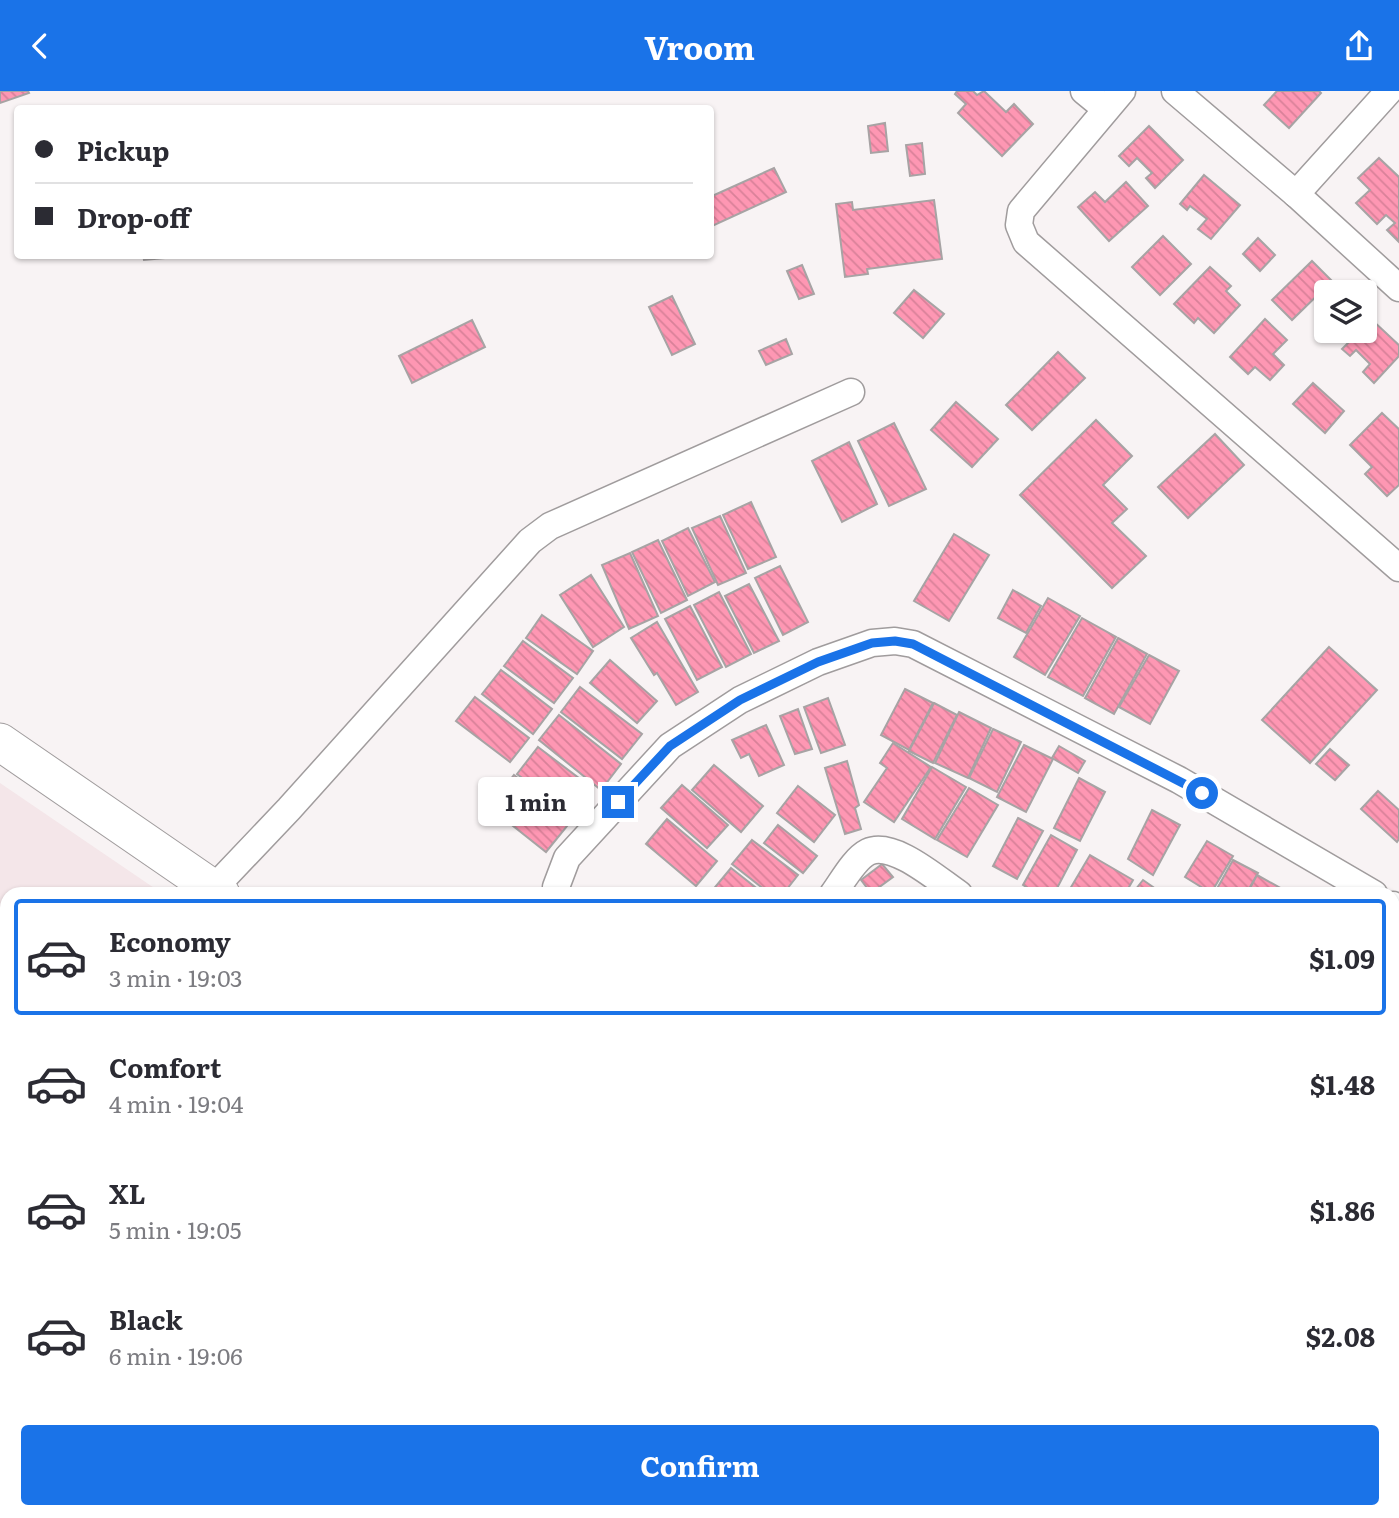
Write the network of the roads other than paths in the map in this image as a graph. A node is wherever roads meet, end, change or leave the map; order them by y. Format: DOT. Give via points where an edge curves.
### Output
graph roads {
  1 [pos="1084,91"];
  2 [pos="1175,91"];
  3 [pos="1389,91"];
  4 [pos="1114,100"];
  5 [pos="1296,194"];
  6 [pos="1399,288"];
  7 [pos="851,391"];
  8 [pos="1399,568"];
  9 [pos="1,744"];
  10 [pos="211,887"];
  11 [pos="221,887"];
  12 [pos="556,887"];
  13 [pos="838,887"];
  14 [pos="948,887"];
  15 [pos="1362,887"];
  1 -- 4 [label="street"];
  2 -- 5 [label="street"];
  3 -- 5 [label="street"];
  4 -- 8 [label="street" via="1021,211 1019,225 1026,242"];
  5 -- 6 [label="street"];
  7 -- 11 [label="street" via="550,526 530,541"];
  9 -- 10 [label="main road"];
  12 -- 15 [label="street" via="567,858 670,746 740,700 818,662 872,643 895,641 913,644 1180,780"];
  13 -- 14 [label="street" via="859,859 882,849 899,854"];
}
